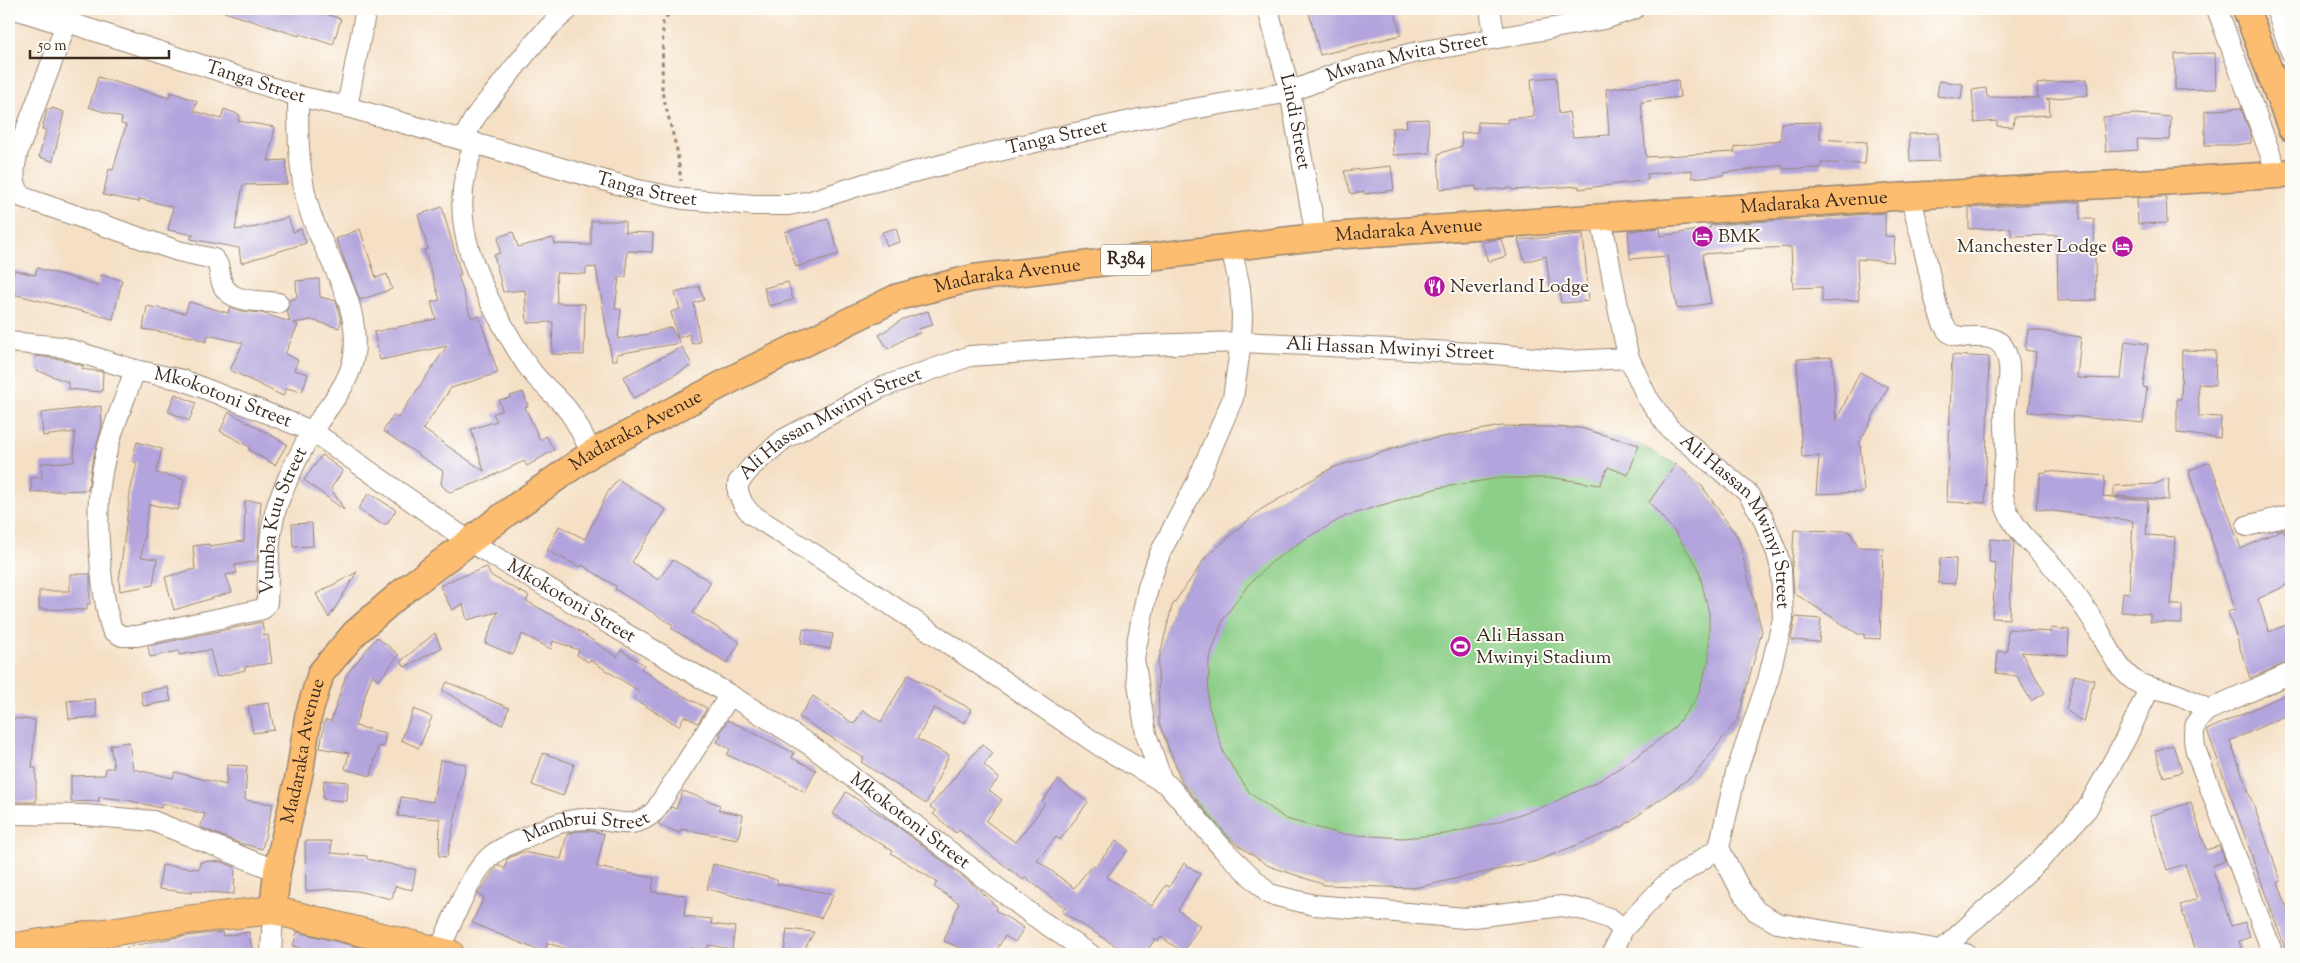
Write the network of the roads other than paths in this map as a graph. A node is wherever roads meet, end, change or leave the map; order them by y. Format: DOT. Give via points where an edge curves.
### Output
graph roads {
  1 [pos="15,9"];
  2 [pos="366,9"];
  3 [pos="569,9"];
  4 [pos="1268,9"];
  5 [pos="1490,9"];
  6 [pos="1634,9"];
  7 [pos="2217,9"];
  8 [pos="2246,9"];
  9 [pos="2276,9"];
  10 [pos="60,17"];
  11 [pos="1495,38"];
  12 [pos="2291,52"];
  13 [pos="1290,92"];
  14 [pos="298,96"];
  15 [pos="347,107"];
  16 [pos="2291,128"];
  17 [pos="470,142"];
  18 [pos="2284,174"];
  19 [pos="1910,196"];
  20 [pos="45,206"];
  21 [pos="9,208"];
  22 [pos="1601,218"];
  23 [pos="1316,237"];
  24 [pos="1231,247"];
  25 [pos="278,302"];
  26 [pos="9,342"];
  27 [pos="1241,342"];
  28 [pos="1629,358"];
  29 [pos="135,370"];
  30 [pos="312,431"];
  31 [pos="592,453"];
  32 [pos="2291,515"];
  33 [pos="2247,526"];
  34 [pos="470,542"];
  35 [pos="2291,673"];
  36 [pos="2150,687"];
  37 [pos="730,695"];
  38 [pos="2208,710"];
  39 [pos="1162,781"];
  40 [pos="9,814"];
  41 [pos="1719,848"];
  42 [pos="277,871"];
  43 [pos="274,910"];
  44 [pos="1624,929"];
  45 [pos="9,948"];
  46 [pos="1941,951"];
  47 [pos="444,953"];
  48 [pos="271,954"];
  49 [pos="1090,954"];
  50 [pos="1612,954"];
  51 [pos="1966,954"];
  52 [pos="2273,954"];
  1 -- 10 [label="street, Tanga Street"];
  2 -- 15 [label="street"];
  3 -- 17 [label="street" via="547,28 483,104 472,119"];
  4 -- 13 [label="street, Lindi Street"];
  5 -- 11 [label="street, Mwana Mvita Street"];
  6 -- 11 [label="street" via="1604,19"];
  7 -- 18 [label="street"];
  8 -- 16 [label="main road"];
  9 -- 12 [label="street"];
  10 -- 14 [label="street, Tanga Street"];
  10 -- 20 [label="street" via="13,171 16,189 22,197"];
  11 -- 13 [label="street, Mwana Mvita Street" via="1340,72"];
  13 -- 17 [label="street, Tanga Street" via="1158,115 1048,139 788,205 754,206 683,199 638,190"];
  13 -- 23 [label="street, Lindi Street"];
  14 -- 15 [label="street, Tanga Street"];
  14 -- 30 [label="street, Vumba Kuu Street" via="302,180 310,212 344,292 355,338 354,356 344,385"];
  15 -- 17 [label="street, Tanga Street"];
  17 -- 31 [label="street" via="461,210 470,258 530,370 572,416"];
  18 -- 19 [label="main road, Madaraka Avenue / R384"];
  19 -- 22 [label="main road, Madaraka Avenue / R384"];
  19 -- 36 [label="street" via="1944,326 1958,337 1993,339 2007,354 2011,374 2005,413 2002,492 2005,509 2014,525 2057,571 2094,621 2125,672 2135,681"];
  20 -- 21 [label="street"];
  20 -- 25 [label="street" via="178,251 214,259 228,294 237,298"];
  22 -- 23 [label="main road, Madaraka Avenue / R384"];
  22 -- 28 [label="street, Ali Hassan Mwinyi Street"];
  23 -- 24 [label="main road, Madaraka Avenue / R384"];
  24 -- 27 [label="street, Ali Hassan Mwinyi Street" via="1240,288"];
  24 -- 31 [label="main road, Madaraka Avenue / R384" via="973,278 898,297"];
  26 -- 29 [label="street, Mkokotoni Street" via="62,347"];
  27 -- 28 [label="street, Ali Hassan Mwinyi Street" via="1568,361"];
  27 -- 39 [label="street, Ali Hassan Mwinyi Street" via="1233,398 1197,482 1160,553 1148,587 1134,658 1146,734"];
  27 -- 39 [label="street, Ali Hassan Mwinyi Street" via="1111,346 970,356 880,388 784,439 753,465 738,483 743,504 751,514 1100,746"];
  28 -- 41 [label="street, Ali Hassan Mwinyi Street" via="1647,397 1669,428 1746,492 1762,516 1781,568 1783,619 1768,680 1736,773"];
  29 -- 30 [label="street, Mkokotoni Street" via="183,380"];
  29 -- 30 [label="street, Vumba Kuu Street" via="107,453 101,479 99,519 107,615 112,630 122,636 137,636 263,609 267,603 272,529 280,496"];
  30 -- 34 [label="street, Mkokotoni Street"];
  31 -- 34 [label="main road, Madaraka Avenue / R384"];
  32 -- 33 [label="street"];
  34 -- 37 [label="street, Mkokotoni Street"];
  34 -- 42 [label="main road, Madaraka Avenue / R384" via="401,593 355,633 321,673 308,717 300,771"];
  35 -- 38 [label="street"];
  36 -- 38 [label="street" via="2189,698"];
  36 -- 46 [label="street" via="2087,809 2041,859"];
  37 -- 47 [label="street, Mambrui Street" via="655,812 645,821 634,824 570,820 491,855 478,869"];
  37 -- 49 [label="street, Mkokotoni Street" via="810,745 1034,916"];
  38 -- 52 [label="street" via="2194,725 2196,751"];
  39 -- 44 [label="street, Ali Hassan Mwinyi Street" via="1269,894 1314,905 1466,918 1562,906 1589,911"];
  40 -- 42 [label="street" via="84,815 153,821"];
  41 -- 44 [label="street" via="1666,884"];
  41 -- 46 [label="street" via="1740,889 1756,911 1778,923"];
  42 -- 43 [label="main road, Madaraka Avenue / R384"];
  43 -- 45 [label="highway" via="176,921"];
  43 -- 47 [label="highway"];
  43 -- 48 [label="street"];
  44 -- 50 [label="street"];
  46 -- 51 [label="street"];
}
